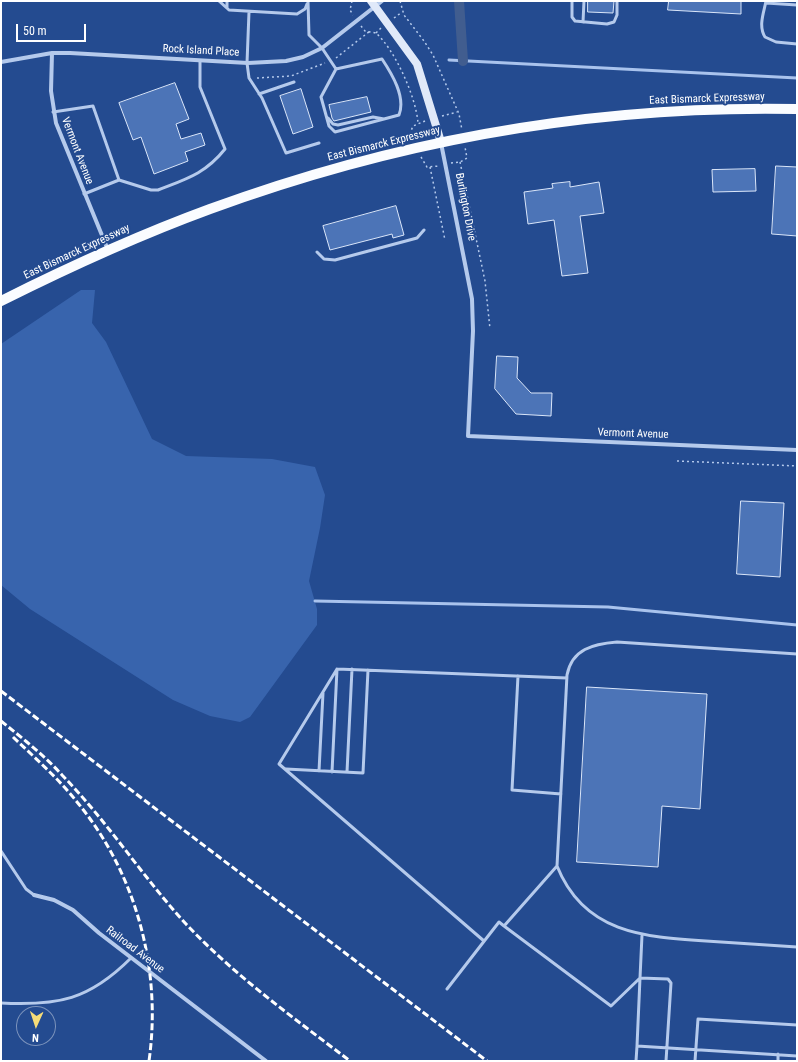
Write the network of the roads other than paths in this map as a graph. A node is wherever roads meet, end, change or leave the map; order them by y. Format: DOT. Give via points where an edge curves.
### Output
graph roads {
  1 [pos="219,1"];
  2 [pos="227,1"];
  3 [pos="572,1"];
  4 [pos="584,1"];
  5 [pos="617,1"];
  6 [pos="308,2"];
  7 [pos="766,2"];
  8 [pos="376,3"];
  9 [pos="797,5"];
  10 [pos="227,8"];
  11 [pos="249,12"];
  12 [pos="583,22"];
  13 [pos="797,44"];
  14 [pos="322,48"];
  15 [pos="52,53"];
  16 [pos="200,60"];
  17 [pos="1,62"];
  18 [pos="247,63"];
  19 [pos="336,69"];
  20 [pos="294,82"];
  21 [pos="259,94"];
  22 [pos="797,109"];
  23 [pos="53,112"];
  24 [pos="326,117"];
  25 [pos="386,119"];
  26 [pos="319,142"];
  27 [pos="441,142"];
  28 [pos="119,180"];
  29 [pos="84,194"];
  30 [pos="424,230"];
  31 [pos="108,250"];
  32 [pos="317,252"];
  33 [pos="1,301"];
  34 [pos="468,436"];
  35 [pos="797,450"];
  36 [pos="797,654"];
  37 [pos="337,669"];
  38 [pos="352,669"];
  39 [pos="368,670"];
  40 [pos="518,676"];
  41 [pos="567,678"];
  42 [pos="323,692"];
  43 [pos="285,769"];
  44 [pos="319,771"];
  45 [pos="332,772"];
  46 [pos="347,772"];
  47 [pos="560,794"];
  48 [pos="1,851"];
  49 [pos="556,866"];
  50 [pos="34,895"];
  51 [pos="504,926"];
  52 [pos="642,935"];
  53 [pos="484,941"];
  54 [pos="797,947"];
  55 [pos="131,958"];
  56 [pos="640,978"];
  57 [pos="447,989"];
  58 [pos="1,1004"];
  59 [pos="797,1025"];
  60 [pos="637,1046"];
  61 [pos="667,1047"];
  62 [pos="696,1049"];
  63 [pos="778,1054"];
  64 [pos="797,1056"];
  65 [pos="266,1061"];
  66 [pos="636,1061"];
  67 [pos="666,1061"];
  68 [pos="695,1061"];
  69 [pos="778,1061"];
  1 -- 10 [label="lane"];
  2 -- 10 [label="lane"];
  3 -- 12 [label="lane" via="573,20"];
  4 -- 12 [label="lane"];
  5 -- 12 [label="lane" via="614,22"];
  6 -- 11 [label="lane" via="305,9 297,14"];
  6 -- 14 [label="lane" via="309,35"];
  7 -- 9 [label="lane"];
  7 -- 13 [label="lane" via="762,26 765,37 776,42"];
  8 -- 14 [label="street, Rock Island Place"];
  8 -- 27 [label="street, Burlington Drive" via="417,64"];
  10 -- 11 [label="lane"];
  11 -- 18 [label="lane"];
  14 -- 18 [label="street, Rock Island Place" via="303,58 286,62"];
  14 -- 19 [label="lane"];
  15 -- 16 [label="street, Rock Island Place"];
  15 -- 17 [label="street, Rock Island Place"];
  15 -- 23 [label="street, Vermont Avenue"];
  16 -- 18 [label="street, Rock Island Place"];
  16 -- 28 [label="lane" via="200,88 226,149 217,160 197,175 158,190"];
  18 -- 21 [label="lane" via="249,78"];
  19 -- 24 [label="lane" via="321,97"];
  19 -- 25 [label="lane" via="382,59 392,75 402,107 399,115"];
  20 -- 21 [label="lane"];
  21 -- 26 [label="lane" via="286,153"];
  22 -- 27 [label="main road, East Bismarck Expressway" via="621,115 519,128"];
  23 -- 28 [label="lane" via="93,106"];
  23 -- 29 [label="street, Vermont Avenue" via="60,138"];
  24 -- 25 [label="lane" via="338,125 373,117"];
  24 -- 25 [label="lane" via="329,126 335,132"];
  27 -- 31 [label="main road, East Bismarck Expressway" via="272,188 196,214"];
  27 -- 34 [label="street, Burlington Drive" via="472,299"];
  28 -- 29 [label="lane"];
  29 -- 31 [label="street, Vermont Avenue"];
  30 -- 32 [label="lane" via="417,238 335,260 324,259"];
  31 -- 33 [label="main road, East Bismarck Expressway"];
  34 -- 35 [label="street, Vermont Avenue"];
  36 -- 41 [label="lane" via="606,643 584,650 575,656 569,665"];
  37 -- 38 [label="lane"];
  37 -- 42 [label="lane"];
  37 -- 45 [label="lane"];
  38 -- 39 [label="lane"];
  38 -- 46 [label="lane"];
  39 -- 40 [label="lane"];
  39 -- 46 [label="lane" via="363,773"];
  40 -- 41 [label="lane"];
  40 -- 47 [label="lane" via="512,790"];
  41 -- 47 [label="lane"];
  42 -- 43 [label="lane" via="279,764"];
  42 -- 44 [label="lane"];
  43 -- 44 [label="lane"];
  43 -- 53 [label="lane"];
  44 -- 45 [label="lane"];
  45 -- 46 [label="lane"];
  47 -- 49 [label="lane"];
  48 -- 50 [label="lane, Railroad Avenue" via="26,889"];
  49 -- 51 [label="lane"];
  49 -- 52 [label="lane" via="574,898 589,912 627,932"];
  50 -- 55 [label="street, Railroad Avenue" via="54,900 73,910"];
  51 -- 53 [label="lane" via="499,922"];
  51 -- 56 [label="lane" via="611,1006"];
  52 -- 54 [label="lane"];
  52 -- 56 [label="lane"];
  53 -- 57 [label="lane"];
  55 -- 58 [label="lane" via="106,980 78,996 43,1004"];
  55 -- 65 [label="street, Railroad Avenue"];
  56 -- 60 [label="lane"];
  56 -- 61 [label="lane" via="668,979 671,983"];
  59 -- 62 [label="lane" via="698,1019"];
  60 -- 61 [label="lane"];
  60 -- 66 [label="lane"];
  61 -- 62 [label="lane"];
  61 -- 67 [label="lane"];
  62 -- 63 [label="lane"];
  62 -- 68 [label="lane"];
  63 -- 64 [label="lane"];
  63 -- 69 [label="lane"];
}
